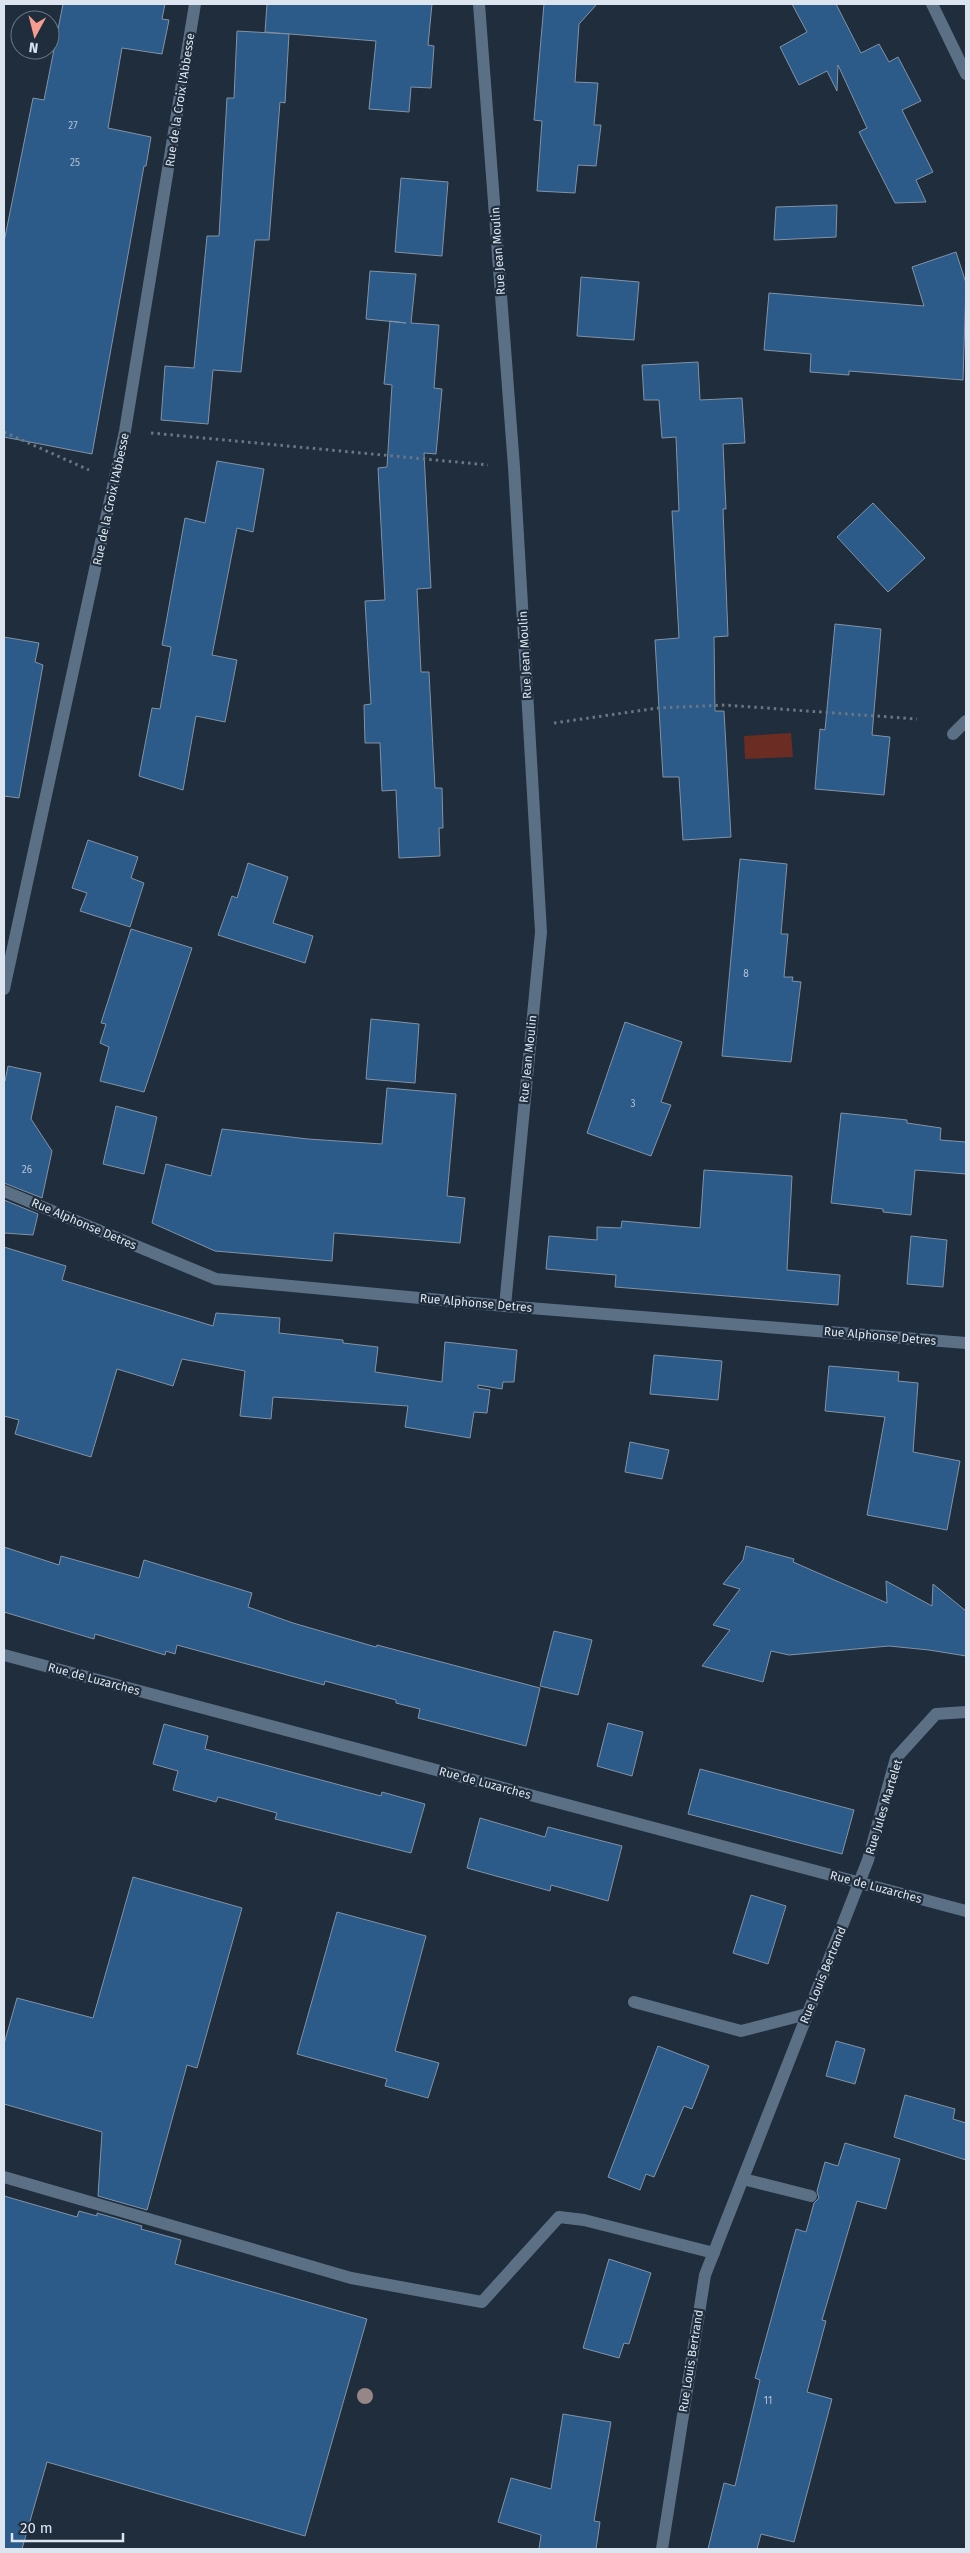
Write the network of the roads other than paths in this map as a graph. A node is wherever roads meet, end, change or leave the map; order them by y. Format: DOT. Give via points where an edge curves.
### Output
graph roads {
  1 [pos="196,4"];
  2 [pos="479,4"];
  3 [pos="932,4"];
  4 [pos="966,74"];
  5 [pos="966,722"];
  6 [pos="953,734"];
  7 [pos="4,989"];
  8 [pos="4,1191"];
  9 [pos="505,1306"];
  10 [pos="966,1343"];
  11 [pos="4,1655"];
  12 [pos="966,1712"];
  13 [pos="859,1883"];
  14 [pos="966,1911"];
  15 [pos="634,2002"];
  16 [pos="808,2014"];
  17 [pos="4,2177"];
  18 [pos="743,2179"];
  19 [pos="811,2196"];
  20 [pos="714,2252"];
  21 [pos="662,2549"];
  1 -- 7 [label="street, Rue de la Croix l'Abbesse" via="126,431"];
  2 -- 9 [label="street, Rue Jean Moulin" via="514,467 540,932"];
  3 -- 4 [label="street"];
  5 -- 6 [label="street"];
  8 -- 9 [label="street, Rue Alphonse Detres" via="216,1279"];
  9 -- 10 [label="street, Rue Alphonse Detres"];
  11 -- 13 [label="street, Rue de Luzarches"];
  12 -- 13 [label="street, Rue Jules Martelet" via="936,1714 896,1758"];
  13 -- 14 [label="street, Rue de Luzarches"];
  13 -- 16 [label="street, Rue Louis Bertrand"];
  15 -- 16 [label="street" via="741,2031"];
  16 -- 18 [label="street, Rue Louis Bertrand"];
  17 -- 20 [label="street" via="351,2278 482,2302 559,2217 584,2220"];
  18 -- 19 [label="street"];
  18 -- 20 [label="street, Rue Louis Bertrand"];
  20 -- 21 [label="street, Rue Louis Bertrand" via="705,2275"];
}
